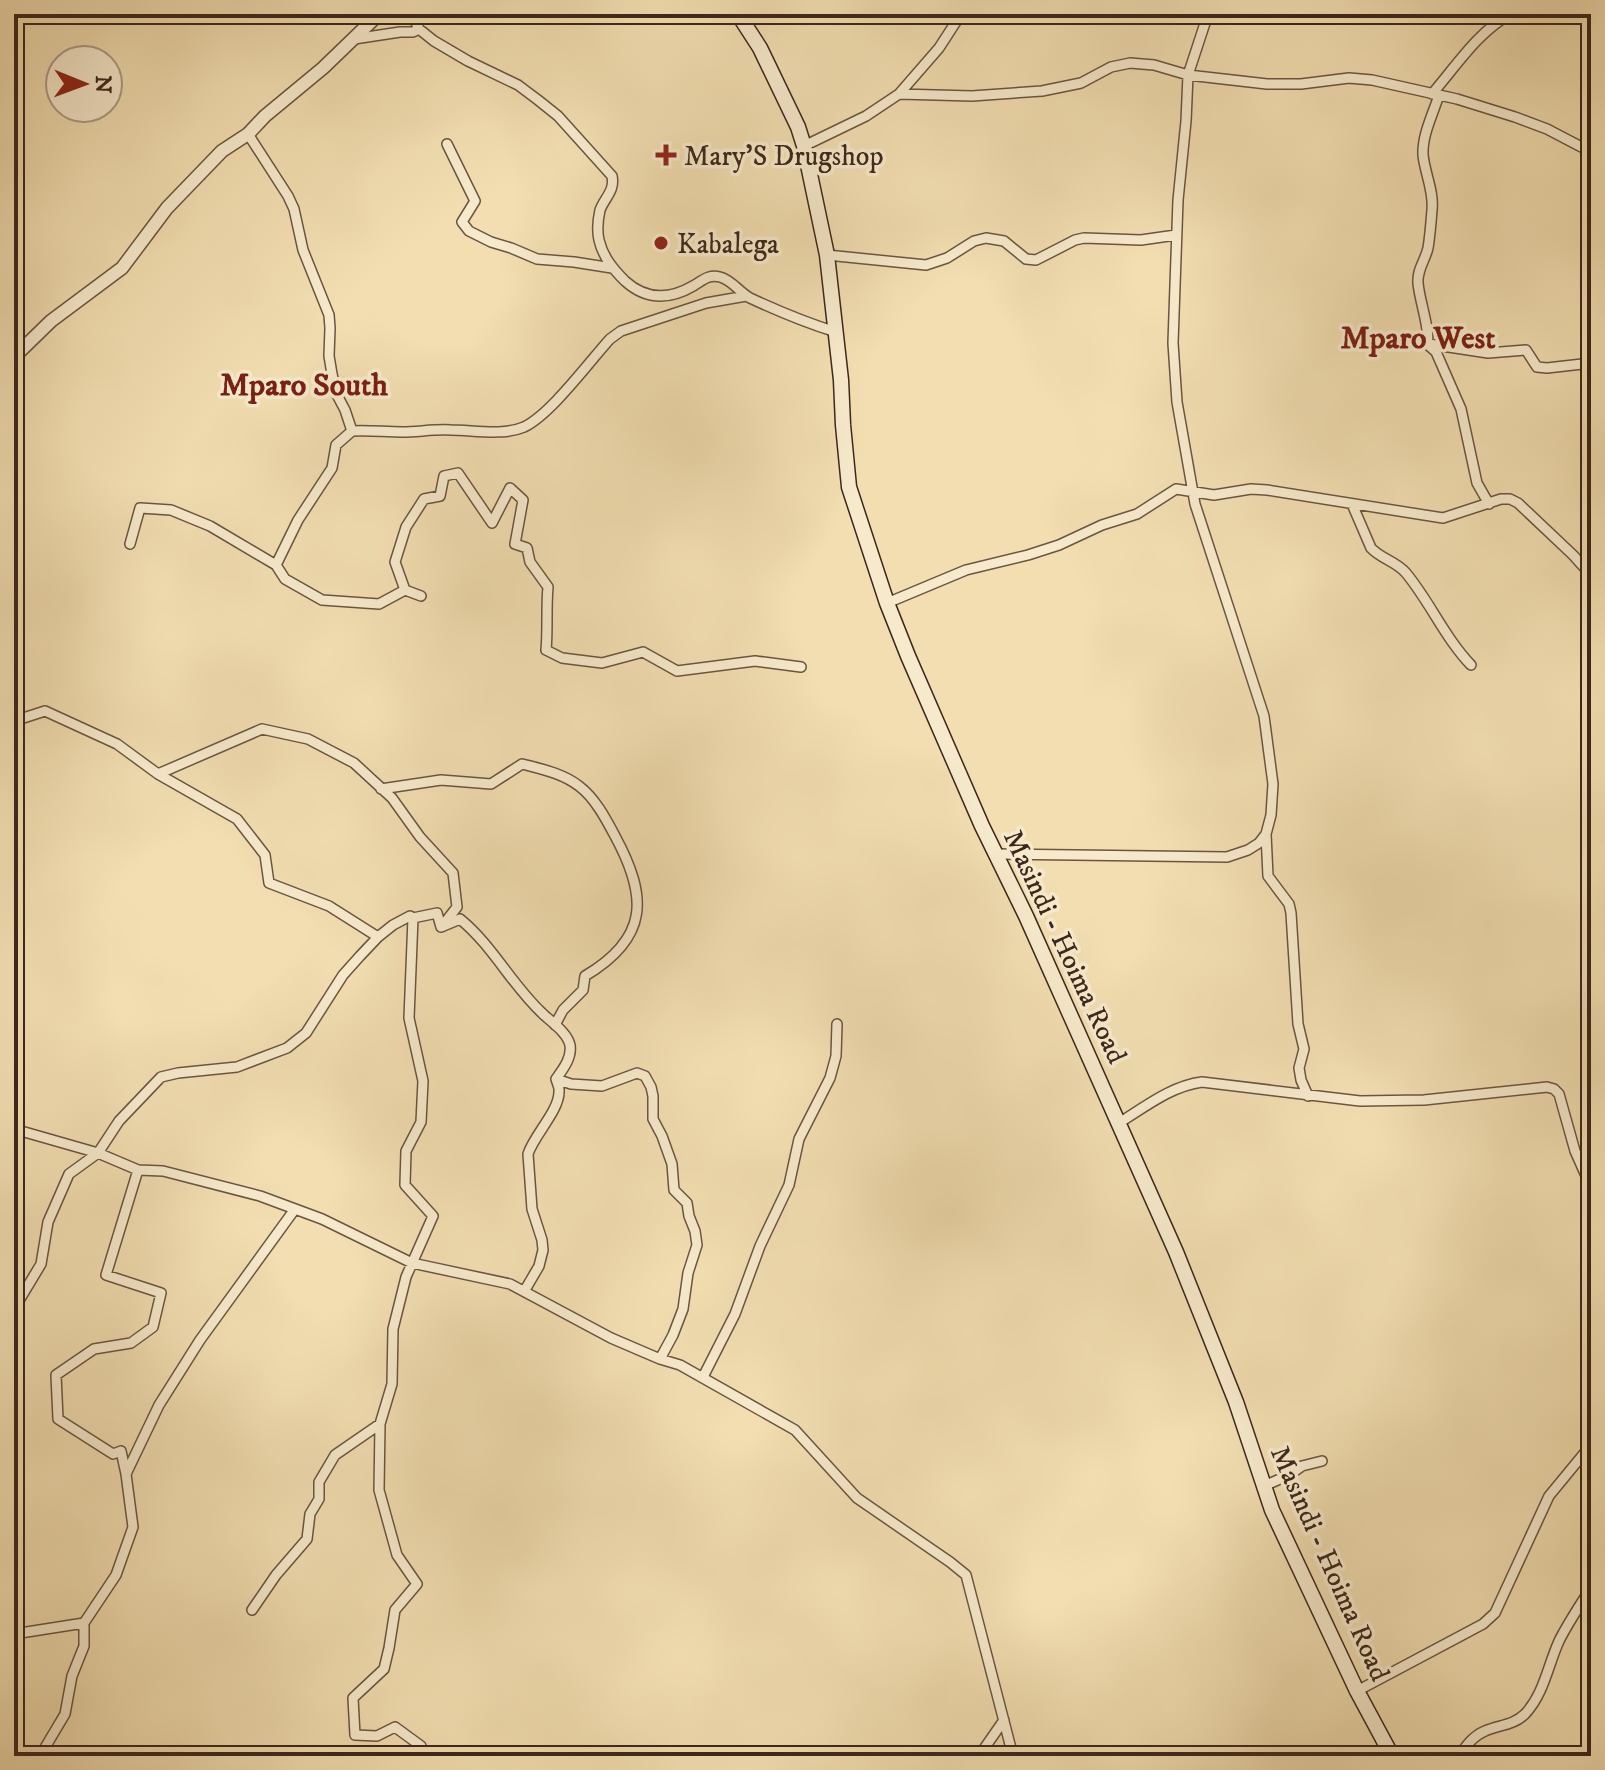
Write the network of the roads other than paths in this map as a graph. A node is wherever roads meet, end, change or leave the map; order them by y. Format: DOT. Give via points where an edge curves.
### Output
graph roads {
  1 [pos="379,14"];
  2 [pos="412,14"];
  3 [pos="738,14"];
  4 [pos="750,14"];
  5 [pos="961,14"];
  6 [pos="1208,14"];
  7 [pos="1510,14"];
  8 [pos="419,29"];
  9 [pos="354,39"];
  10 [pos="1188,75"];
  11 [pos="899,94"];
  12 [pos="1436,94"];
  13 [pos="798,127"];
  14 [pos="248,134"];
  15 [pos="447,144"];
  16 [pos="804,146"];
  17 [pos="1591,152"];
  18 [pos="1176,235"];
  19 [pos="827,255"];
  20 [pos="612,268"];
  21 [pos="746,296"];
  22 [pos="836,332"];
  23 [pos="1427,344"];
  24 [pos="14,357"];
  25 [pos="1591,363"];
  26 [pos="352,431"];
  27 [pos="1193,492"];
  28 [pos="1352,504"];
  29 [pos="1489,504"];
  30 [pos="130,544"];
  31 [pos="276,565"];
  32 [pos="1591,575"];
  33 [pos="405,590"];
  34 [pos="421,596"];
  35 [pos="887,603"];
  36 [pos="1471,665"];
  37 [pos="801,667"];
  38 [pos="14,721"];
  39 [pos="158,774"];
  40 [pos="381,789"];
  41 [pos="1266,834"];
  42 [pos="996,854"];
  43 [pos="413,918"];
  44 [pos="441,927"];
  45 [pos="378,937"];
  46 [pos="837,1024"];
  47 [pos="555,1025"];
  48 [pos="556,1079"];
  49 [pos="1308,1096"];
  50 [pos="1119,1123"];
  51 [pos="14,1129"];
  52 [pos="98,1153"];
  53 [pos="138,1170"];
  54 [pos="1591,1187"];
  55 [pos="295,1209"];
  56 [pos="412,1263"];
  57 [pos="525,1290"];
  58 [pos="14,1309"];
  59 [pos="660,1359"];
  60 [pos="703,1377"];
  61 [pos="380,1424"];
  62 [pos="1591,1445"];
  63 [pos="1322,1461"];
  64 [pos="126,1474"];
  65 [pos="1264,1486"];
  66 [pos="1591,1588"];
  67 [pos="252,1610"];
  68 [pos="84,1623"];
  69 [pos="14,1634"];
  70 [pos="1357,1691"];
  71 [pos="1004,1720"];
  72 [pos="40,1756"];
  73 [pos="418,1756"];
  74 [pos="979,1756"];
  75 [pos="1013,1756"];
  76 [pos="1392,1756"];
  77 [pos="1459,1756"];
  1 -- 9 [label="street"];
  2 -- 8 [label="street"];
  3 -- 13 [label="main road, Masindi - Hoima Road"];
  4 -- 13 [label="main road, Masindi - Hoima Road" via="783,74"];
  5 -- 11 [label="street"];
  6 -- 10 [label="street"];
  7 -- 12 [label="street" via="1478,38"];
  8 -- 9 [label="street"];
  8 -- 20 [label="street" via="518,85 558,116 608,171 613,187 598,226"];
  9 -- 14 [label="street"];
  10 -- 11 [label="street" via="1130,63 1081,83 1042,91"];
  10 -- 12 [label="street" via="1279,84 1360,78"];
  10 -- 18 [label="street"];
  11 -- 16 [label="street"];
  12 -- 17 [label="street" via="1539,125"];
  12 -- 23 [label="street" via="1423,154 1433,206 1428,249 1418,273"];
  13 -- 16 [label="main road, Masindi - Hoima Road"];
  14 -- 24 [label="street" via="222,151 167,208 122,268 51,321"];
  14 -- 26 [label="street" via="294,209 303,250 329,315 332,374"];
  15 -- 20 [label="street" via="475,201 462,222 469,231 537,259"];
  16 -- 19 [label="main road, Masindi - Hoima Road"];
  18 -- 19 [label="street" via="1084,238 1036,260 1026,259 1004,241 986,238 926,265"];
  18 -- 27 [label="street" via="1173,343"];
  19 -- 22 [label="main road, Masindi - Hoima Road"];
  20 -- 21 [label="street" via="650,296 684,291 711,275 726,278"];
  21 -- 22 [label="street"];
  21 -- 26 [label="street" via="706,303 621,331 525,426"];
  22 -- 35 [label="main road, Masindi - Hoima Road" via="849,487"];
  23 -- 25 [label="street" via="1488,353 1526,350 1537,367"];
  23 -- 29 [label="street" via="1436,352 1461,409 1477,483"];
  26 -- 31 [label="street" via="336,445 332,468"];
  27 -- 28 [label="street" via="1267,490"];
  27 -- 35 [label="street" via="1176,489 1137,514 1059,545 966,570"];
  27 -- 41 [label="street" via="1264,716 1273,784"];
  28 -- 29 [label="street" via="1443,518"];
  28 -- 36 [label="street" via="1371,548 1405,571"];
  29 -- 32 [label="street" via="1501,499 1518,503"];
  30 -- 31 [label="street" via="140,508 171,510"];
  31 -- 33 [label="street" via="285,579 322,600 379,604"];
  33 -- 34 [label="street"];
  33 -- 37 [label="street" via="395,562 406,527 424,499 440,496 444,476 458,473 492,523 510,488 523,500 515,544 527,548 548,587 546,650 562,658 602,663 643,652 677,671 755,661"];
  35 -- 42 [label="main road, Masindi - Hoima Road"];
  38 -- 39 [label="street" via="45,711 117,744"];
  39 -- 40 [label="street" via="262,729 308,739 354,763"];
  39 -- 45 [label="street" via="237,819 265,855 269,883 329,906"];
  40 -- 44 [label="street" via="453,873 457,907"];
  40 -- 47 [label="street" via="441,780 491,784 522,764 580,786 604,815 628,859 638,892 636,921 620,950 585,976 583,990"];
  41 -- 42 [label="street" via="1248,850 1218,858"];
  41 -- 49 [label="street" via="1268,876 1291,913 1304,1049 1299,1068"];
  42 -- 50 [label="main road, Masindi - Hoima Road"];
  43 -- 44 [label="street" via="437,913"];
  43 -- 45 [label="street"];
  43 -- 56 [label="street" via="409,1018 423,1081 421,1122 406,1151 405,1185 433,1216"];
  44 -- 47 [label="street" via="460,919"];
  45 -- 52 [label="street" via="343,975 306,1033 287,1048 237,1067 161,1077 119,1121"];
  46 -- 60 [label="street" via="830,1078 799,1139 789,1185 735,1314"];
  47 -- 48 [label="street" via="570,1049"];
  48 -- 57 [label="street" via="560,1093 528,1154 532,1209 543,1250"];
  48 -- 59 [label="street" via="602,1086 637,1073 651,1087 653,1119 672,1164 674,1190 687,1203 697,1238 683,1309"];
  49 -- 50 [label="street" via="1187,1084"];
  49 -- 54 [label="street" via="1396,1101 1554,1089"];
  50 -- 65 [label="main road, Masindi - Hoima Road" via="1236,1402"];
  51 -- 52 [label="street"];
  52 -- 53 [label="street"];
  52 -- 58 [label="street" via="69,1174 48,1222 41,1264"];
  53 -- 55 [label="street" via="163,1171"];
  53 -- 64 [label="street" via="106,1275 161,1293 153,1327 131,1343 94,1349 56,1375 58,1419 113,1454 121,1451"];
  55 -- 56 [label="street"];
  55 -- 64 [label="street" via="200,1340 159,1405"];
  56 -- 57 [label="street"];
  56 -- 61 [label="street" via="393,1329 392,1384"];
  57 -- 59 [label="street"];
  59 -- 60 [label="street"];
  60 -- 71 [label="street" via="795,1430 857,1498 966,1575"];
  61 -- 67 [label="street" via="335,1455 319,1482 307,1539"];
  61 -- 73 [label="street" via="379,1490 397,1555 417,1584 395,1610 384,1669 353,1698 355,1735 377,1736 395,1727 421,1746"];
  62 -- 70 [label="street" via="1549,1496 1495,1613"];
  63 -- 65 [label="street"];
  64 -- 68 [label="street" via="133,1527 116,1575"];
  65 -- 70 [label="main road, Masindi - Hoima Road"];
  66 -- 77 [label="street" via="1526,1712 1478,1735"];
  68 -- 69 [label="street"];
  68 -- 72 [label="street" via="84,1646 65,1714"];
  70 -- 76 [label="main road, Masindi - Hoima Road"];
  71 -- 74 [label="street"];
  71 -- 75 [label="street"];
}
